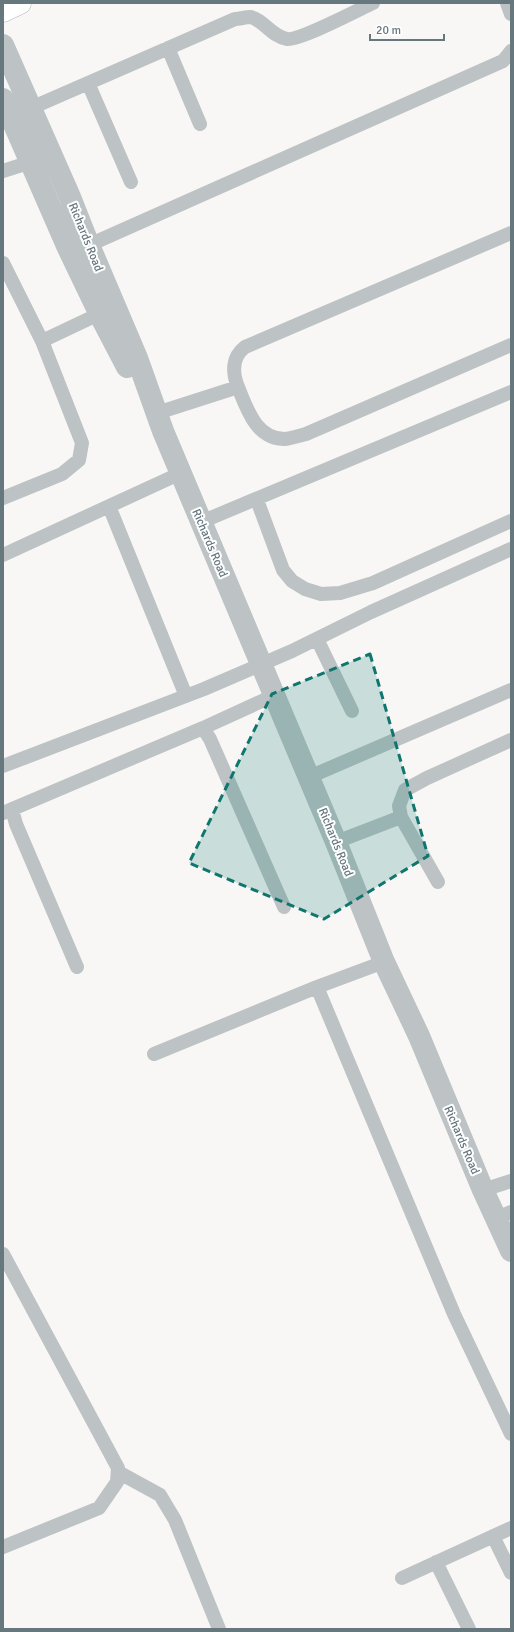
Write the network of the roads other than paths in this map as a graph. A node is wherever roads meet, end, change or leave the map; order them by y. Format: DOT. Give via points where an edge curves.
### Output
graph roads {
  1 [pos="20,3"];
  2 [pos="373,3"];
  3 [pos="507,3"];
  4 [pos="3,11"];
  5 [pos="511,14"];
  6 [pos="3,45"];
  7 [pos="168,48"];
  8 [pos="511,51"];
  9 [pos="88,83"];
  10 [pos="3,99"];
  11 [pos="31,108"];
  12 [pos="200,124"];
  13 [pos="31,162"];
  14 [pos="3,170"];
  15 [pos="131,182"];
  16 [pos="511,233"];
  17 [pos="89,245"];
  18 [pos="3,263"];
  19 [pos="99,314"];
  20 [pos="42,341"];
  21 [pos="511,345"];
  22 [pos="238,387"];
  23 [pos="511,392"];
  24 [pos="160,422"];
  25 [pos="181,473"];
  26 [pos="3,498"];
  27 [pos="257,500"];
  28 [pos="108,506"];
  29 [pos="511,521"];
  30 [pos="201,522"];
  31 [pos="511,549"];
  32 [pos="3,555"];
  33 [pos="318,639"];
  34 [pos="262,664"];
  35 [pos="511,690"];
  36 [pos="186,696"];
  37 [pos="275,696"];
  38 [pos="352,711"];
  39 [pos="203,728"];
  40 [pos="511,740"];
  41 [pos="3,766"];
  42 [pos="309,777"];
  43 [pos="8,811"];
  44 [pos="401,818"];
  45 [pos="336,842"];
  46 [pos="438,882"];
  47 [pos="284,907"];
  48 [pos="384,962"];
  49 [pos="77,967"];
  50 [pos="317,987"];
  51 [pos="154,1054"];
  52 [pos="511,1181"];
  53 [pos="483,1190"];
  54 [pos="504,1215"];
  55 [pos="511,1251"];
  56 [pos="3,1254"];
  57 [pos="511,1434"];
  58 [pos="118,1472"];
  59 [pos="511,1528"];
  60 [pos="494,1536"];
  61 [pos="3,1547"];
  62 [pos="436,1562"];
  63 [pos="511,1573"];
  64 [pos="402,1578"];
  65 [pos="219,1629"];
  66 [pos="469,1629"];
  1 -- 4 [label="main road"];
  2 -- 7 [label="lane" via="288,40 277,36 251,17 235,19"];
  3 -- 5 [label="lane"];
  6 -- 11 [label="street, Richards Road"];
  7 -- 9 [label="lane"];
  7 -- 12 [label="lane"];
  8 -- 17 [label="lane" via="503,61"];
  9 -- 11 [label="lane"];
  9 -- 15 [label="lane"];
  10 -- 13 [label="street, Richards Road"];
  11 -- 17 [label="street, Richards Road"];
  13 -- 14 [label="lane"];
  13 -- 19 [label="street, Richards Road"];
  16 -- 22 [label="lane" via="245,347 236,356 235,379"];
  17 -- 24 [label="street, Richards Road" via="137,358"];
  18 -- 20 [label="lane"];
  19 -- 20 [label="lane"];
  19 -- 24 [label="street, Richards Road"];
  20 -- 26 [label="lane" via="82,443 79,460 62,474"];
  21 -- 22 [label="lane" via="306,434 286,439 269,436 257,426"];
  22 -- 24 [label="lane"];
  23 -- 27 [label="lane"];
  24 -- 25 [label="street, Richards Road"];
  25 -- 28 [label="lane"];
  25 -- 30 [label="street, Richards Road"];
  27 -- 29 [label="lane" via="283,570 292,581 305,589 322,594 340,593 373,583"];
  27 -- 30 [label="lane"];
  28 -- 32 [label="lane"];
  28 -- 36 [label="lane"];
  30 -- 34 [label="street, Richards Road"];
  31 -- 33 [label="lane" via="371,612"];
  33 -- 34 [label="lane"];
  33 -- 38 [label="lane"];
  34 -- 36 [label="lane"];
  34 -- 37 [label="street, Richards Road"];
  35 -- 42 [label="lane"];
  36 -- 41 [label="lane"];
  37 -- 39 [label="lane"];
  37 -- 42 [label="street, Richards Road"];
  39 -- 43 [label="lane"];
  39 -- 47 [label="lane"];
  40 -- 44 [label="lane" via="405,790 399,806"];
  42 -- 45 [label="street, Richards Road"];
  43 -- 49 [label="lane" via="16,824"];
  44 -- 45 [label="lane"];
  44 -- 46 [label="lane"];
  45 -- 48 [label="street, Richards Road"];
  48 -- 50 [label="lane"];
  48 -- 53 [label="street, Richards Road" via="419,1036"];
  50 -- 51 [label="lane"];
  50 -- 57 [label="lane" via="454,1314"];
  52 -- 53 [label="lane"];
  53 -- 54 [label="street, Richards Road"];
  54 -- 55 [label="street, Richards Road"];
  56 -- 58 [label="lane"];
  58 -- 61 [label="lane" via="117,1482 99,1508"];
  58 -- 65 [label="lane" via="160,1495 175,1520"];
  59 -- 60 [label="lane"];
  60 -- 62 [label="lane"];
  60 -- 63 [label="lane"];
  62 -- 64 [label="lane"];
  62 -- 66 [label="lane"];
}
